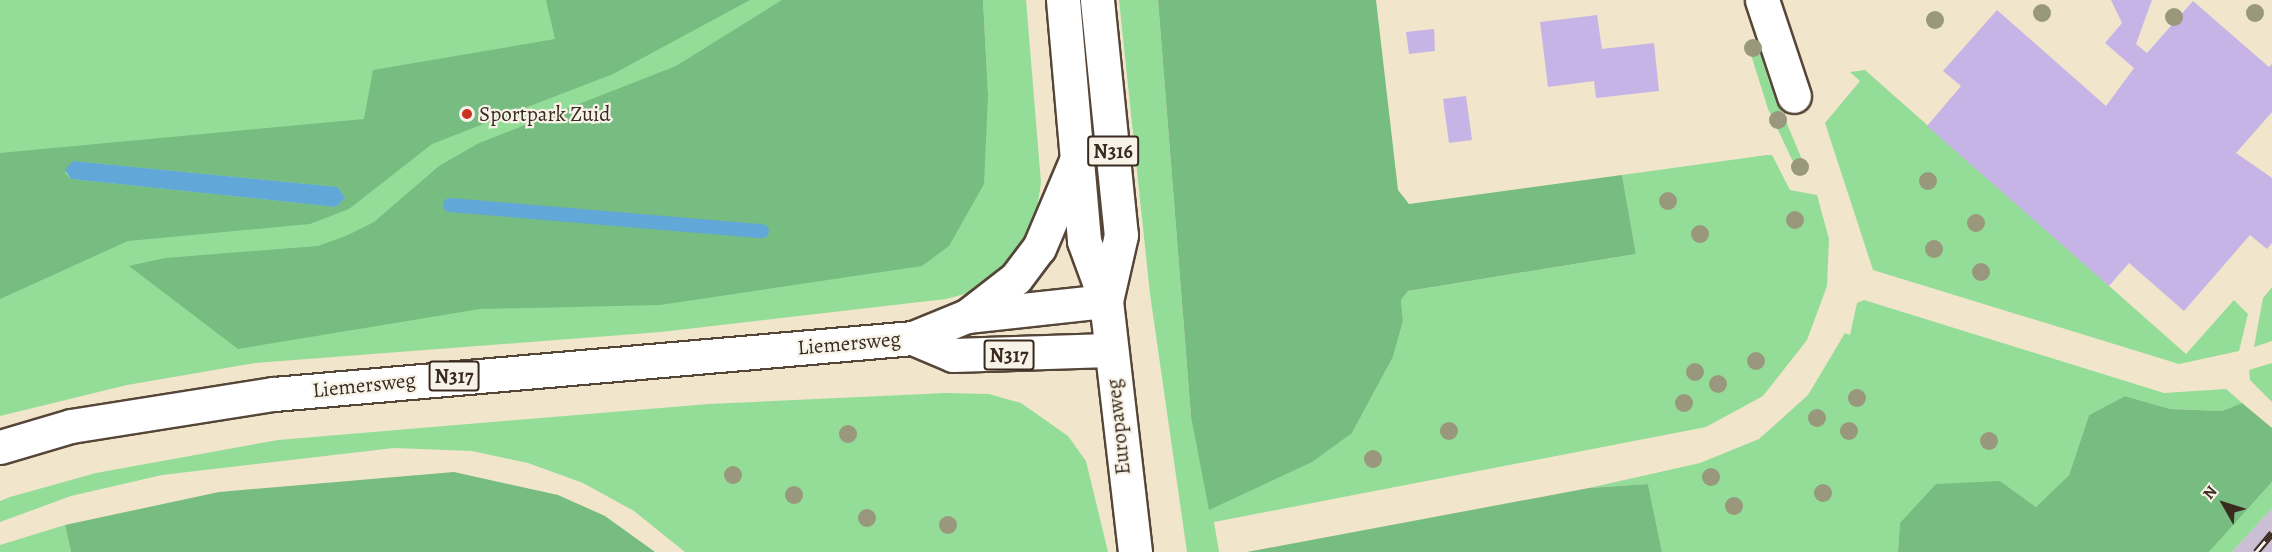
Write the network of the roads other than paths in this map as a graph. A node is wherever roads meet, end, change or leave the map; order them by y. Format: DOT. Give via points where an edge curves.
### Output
graph roads {
  1 [pos="1063,0"];
  2 [pos="1097,0"];
  3 [pos="1762,0"];
  4 [pos="1794,96"];
  5 [pos="1080,151"];
  6 [pos="1106,301"];
  7 [pos="967,316"];
  8 [pos="913,338"];
  9 [pos="1109,350"];
  10 [pos="0,447"];
  11 [pos="1135,552"];
  1 -- 5 [label="main road, Europaweg / N316"];
  2 -- 6 [label="main road, Europaweg / N316" via="1121,235"];
  3 -- 4 [label="main road"];
  5 -- 6 [label="main road, Europaweg / N316" via="1084,241"];
  5 -- 7 [label="main road" via="1039,248 1016,278"];
  6 -- 7 [label="main road, Liemersweg / N317"];
  6 -- 9 [label="main road, Europaweg / N316"];
  7 -- 8 [label="main road, Liemersweg / N317"];
  8 -- 9 [label="main road, Liemersweg / N317" via="953,355"];
  8 -- 10 [label="main road, Liemersweg / N317" via="274,394 71,426"];
  9 -- 11 [label="main road, Europaweg / N316"];
}
